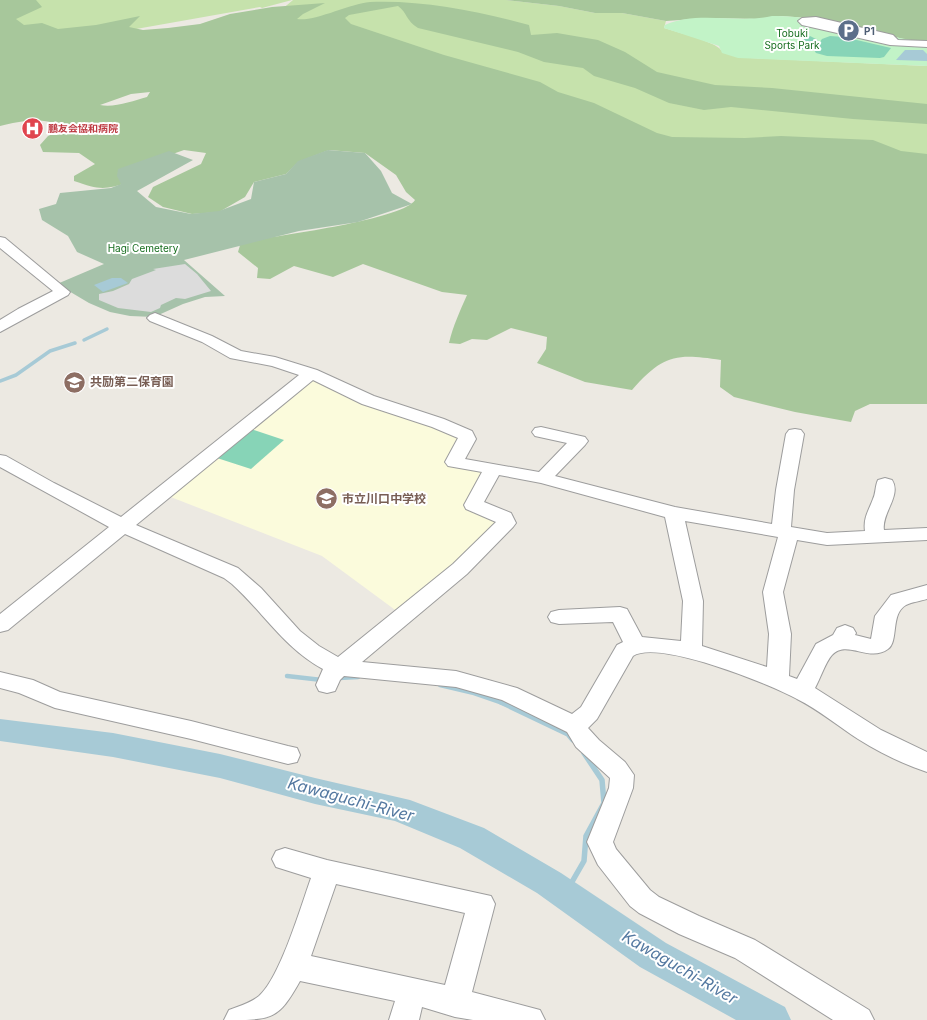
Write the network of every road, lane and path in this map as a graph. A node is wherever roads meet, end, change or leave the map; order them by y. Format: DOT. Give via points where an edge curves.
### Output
graph roads {
  1 [pos="890,42"];
  2 [pos="927,44"];
  3 [pos="0,241"];
  4 [pos="156,318"];
  5 [pos="0,327"];
  6 [pos="311,373"];
  7 [pos="541,432"];
  8 [pos="795,434"];
  9 [pos="0,460"];
  10 [pos="493,469"];
  11 [pos="543,478"];
  12 [pos="886,484"];
  13 [pos="674,513"];
  14 [pos="123,526"];
  15 [pos="785,532"];
  16 [pos="927,534"];
  17 [pos="876,536"];
  18 [pos="927,592"];
  19 [pos="559,618"];
  20 [pos="0,625"];
  21 [pos="635,645"];
  22 [pos="691,651"];
  23 [pos="332,676"];
  24 [pos="0,680"];
  25 [pos="778,681"];
  26 [pos="802,691"];
  27 [pos="575,726"];
  28 [pos="288,755"];
  29 [pos="927,762"];
  30 [pos="285,859"];
  31 [pos="327,871"];
  32 [pos="293,966"];
  33 [pos="412,991"];
  34 [pos="455,1003"];
  35 [pos="239,1020"];
  36 [pos="404,1020"];
  37 [pos="530,1020"];
  38 [pos="859,1020"];
  1 -- 1 [label="street" via="894,39 816,20 802,21"];
  1 -- 2 [label="street"];
  3 -- 5 [label="street" via="63,292"];
  4 -- 6 [label="street" via="207,339 236,355 275,362"];
  6 -- 10 [label="street" via="368,400 466,435 467,438 454,462"];
  6 -- 14 [label="street"];
  7 -- 11 [label="street" via="579,441"];
  8 -- 15 [label="street" via="785,490"];
  9 -- 14 [label="street"];
  10 -- 11 [label="street"];
  10 -- 23 [label="street" via="473,505 504,517 506,523 460,569"];
  11 -- 13 [label="street"];
  12 -- 17 [label="street" via="884,500 875,513 872,524"];
  13 -- 15 [label="street"];
  13 -- 22 [label="street" via="693,601"];
  14 -- 20 [label="street"];
  14 -- 23 [label="street" via="231,573 302,645 323,660"];
  15 -- 17 [label="street" via="827,539"];
  15 -- 25 [label="street" via="773,592 780,634"];
  16 -- 17 [label="street"];
  18 -- 26 [label="street" via="898,600 886,616 881,643 873,647 844,637 824,649"];
  19 -- 21 [label="street" via="620,614"];
  21 -- 22 [label="street" via="660,645"];
  21 -- 27 [label="street" via="625,651 589,713"];
  22 -- 25 [label="street"];
  23 -- 27 [label="street" via="358,671 434,676 468,682 509,694"];
  24 -- 28 [label="street" via="25,686 55,699"];
  25 -- 26 [label="street"];
  26 -- 29 [label="street" via="866,733 903,753"];
  27 -- 38 [label="street" via="589,747 622,775 621,788 600,842 607,857 640,898 660,911 745,949"];
  30 -- 31 [label="street"];
  31 -- 32 [label="street"];
  31 -- 34 [label="street" via="481,904"];
  32 -- 33 [label="street"];
  32 -- 35 [label="street" via="275,1003 260,1013"];
  33 -- 34 [label="street"];
  33 -- 36 [label="street"];
  34 -- 37 [label="street"];
}
